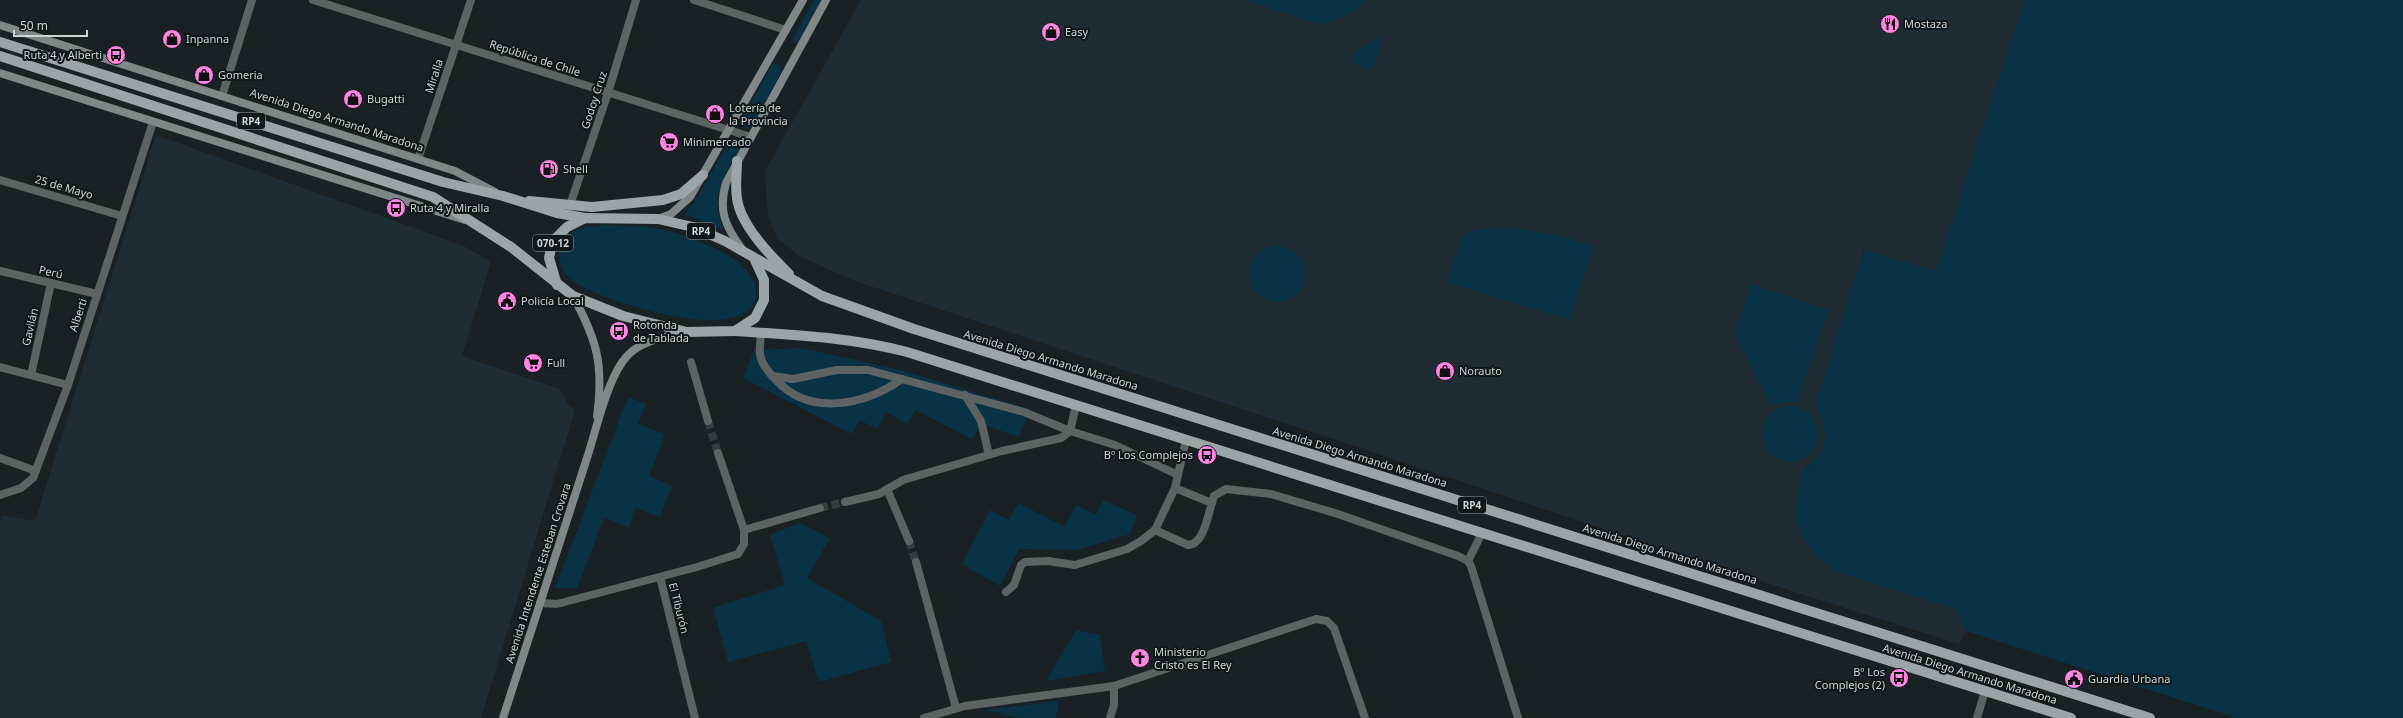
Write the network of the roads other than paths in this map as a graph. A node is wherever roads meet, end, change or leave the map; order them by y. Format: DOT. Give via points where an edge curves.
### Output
graph roads {
  1 [pos="252,0"];
  2 [pos="313,0"];
  3 [pos="471,0"];
  4 [pos="636,0"];
  5 [pos="694,0"];
  6 [pos="803,0"];
  7 [pos="826,0"];
  8 [pos="0,25"];
  9 [pos="786,30"];
  10 [pos="0,42"];
  11 [pos="456,44"];
  12 [pos="0,56"];
  13 [pos="0,73"];
  14 [pos="608,93"];
  15 [pos="222,96"];
  16 [pos="153,122"];
  17 [pos="728,130"];
  18 [pos="751,137"];
  19 [pos="418,159"];
  20 [pos="737,161"];
  21 [pos="703,175"];
  22 [pos="0,180"];
  23 [pos="507,198"];
  24 [pos="570,205"];
  25 [pos="122,216"];
  26 [pos="585,218"];
  27 [pos="658,219"];
  28 [pos="477,224"];
  29 [pos="742,249"];
  30 [pos="767,252"];
  31 [pos="754,258"];
  32 [pos="767,266"];
  33 [pos="0,271"];
  34 [pos="797,282"];
  35 [pos="52,283"];
  36 [pos="557,284"];
  37 [pos="765,288"];
  38 [pos="97,294"];
  39 [pos="573,296"];
  40 [pos="735,331"];
  41 [pos="687,332"];
  42 [pos="761,333"];
  43 [pos="691,362"];
  44 [pos="0,367"];
  45 [pos="31,375"];
  46 [pos="772,376"];
  47 [pos="902,379"];
  48 [pos="68,384"];
  49 [pos="965,395"];
  50 [pos="1076,405"];
  51 [pos="708,421"];
  52 [pos="1070,431"];
  53 [pos="594,435"];
  54 [pos="1186,440"];
  55 [pos="718,453"];
  56 [pos="989,455"];
  57 [pos="0,458"];
  58 [pos="36,470"];
  59 [pos="1178,474"];
  60 [pos="1175,488"];
  61 [pos="887,489"];
  62 [pos="0,495"];
  63 [pos="845,502"];
  64 [pos="1212,503"];
  65 [pos="820,508"];
  66 [pos="744,530"];
  67 [pos="1154,530"];
  68 [pos="1482,533"];
  69 [pos="909,541"];
  70 [pos="916,562"];
  71 [pos="1468,562"];
  72 [pos="660,577"];
  73 [pos="1006,592"];
  74 [pos="540,603"];
  75 [pos="1114,686"];
  76 [pos="1985,691"];
  77 [pos="956,708"];
  78 [pos="503,718"];
  79 [pos="695,718"];
  80 [pos="924,718"];
  81 [pos="1110,718"];
  82 [pos="1365,718"];
  83 [pos="1518,718"];
  84 [pos="1977,718"];
  85 [pos="2070,718"];
  86 [pos="2150,718"];
  1 -- 15 [label="street"];
  2 -- 11 [label="street, República de Chile"];
  3 -- 11 [label="street, Miralla"];
  4 -- 14 [label="street, Godoy Cruz"];
  5 -- 9 [label="street"];
  6 -- 9 [label="main road"];
  7 -- 18 [label="main road"];
  8 -- 15 [label="main road, Avenida Diego Armando Maradona"];
  9 -- 17 [label="main road"];
  10 -- 23 [label="main road, Avenida Diego Armando Maradona / RP4" via="443,182"];
  11 -- 14 [label="street, República de Chile"];
  11 -- 19 [label="street, Miralla"];
  12 -- 28 [label="main road, RP4" via="422,193 449,205"];
  13 -- 16 [label="main road"];
  14 -- 17 [label="street, República de Chile"];
  14 -- 24 [label="street, Godoy Cruz"];
  15 -- 19 [label="main road, Avenida Diego Armando Maradona"];
  16 -- 25 [label="street, Alberti"];
  16 -- 28 [label="main road"];
  17 -- 18 [label="street, República de Chile"];
  17 -- 21 [label="main road"];
  18 -- 20 [label="main road"];
  19 -- 23 [label="main road, Avenida Diego Armando Maradona" via="455,171"];
  20 -- 29 [label="main road" via="726,183 721,204 730,230"];
  20 -- 30 [label="main road" via="737,199 742,214"];
  21 -- 24 [label="main road" via="673,198 600,206"];
  21 -- 27 [label="main road" via="682,205 671,214"];
  22 -- 25 [label="street, 25 de Mayo"];
  23 -- 24 [label="main road"];
  23 -- 26 [label="main road, Avenida Diego Armando Maradona / RP4" via="557,213"];
  25 -- 38 [label="street, Alberti"];
  26 -- 27 [label="main road, RP4"];
  26 -- 36 [label="main road, 070-12" via="567,227 554,240 549,258"];
  27 -- 29 [label="main road, RP4" via="692,227"];
  28 -- 36 [label="main road, RP4" via="512,247"];
  29 -- 31 [label="main road, RP4"];
  30 -- 32 [label="main road"];
  30 -- 34 [label="main road"];
  31 -- 32 [label="main road, Avenida Diego Armando Maradona / RP4"];
  31 -- 37 [label="main road"];
  32 -- 34 [label="main road, Avenida Diego Armando Maradona / RP4"];
  32 -- 37 [label="main road"];
  33 -- 35 [label="street, Perú"];
  34 -- 86 [label="main road, Avenida Diego Armando Maradona / RP4" via="840,303 914,329"];
  35 -- 38 [label="street, Perú"];
  35 -- 45 [label="street, Gavilán"];
  36 -- 39 [label="main road, RP4"];
  37 -- 40 [label="main road" via="764,300 755,318"];
  38 -- 48 [label="street, Alberti"];
  39 -- 41 [label="main road, RP4" via="623,316"];
  39 -- 53 [label="main road, Avenida Intendente Esteban Crovara" via="594,338 600,369 600,394"];
  40 -- 41 [label="main road, RP4"];
  40 -- 42 [label="main road, Avenida Diego Armando Maradona / RP4"];
  41 -- 53 [label="main road, Avenida Intendente Esteban Crovara" via="651,341 628,354 617,370"];
  42 -- 46 [label="street" via="760,353"];
  42 -- 50 [label="main road, Avenida Diego Armando Maradona / RP4" via="816,335 876,344"];
  43 -- 51 [label="street"];
  44 -- 45 [label="street"];
  45 -- 48 [label="street"];
  46 -- 47 [label="street" via="793,378 837,370 864,369"];
  46 -- 47 [label="street" via="788,392 798,397 830,404 869,398"];
  47 -- 49 [label="street"];
  48 -- 58 [label="street, Alberti"];
  49 -- 52 [label="street" via="1024,412"];
  49 -- 56 [label="street" via="981,421"];
  50 -- 52 [label="street"];
  50 -- 54 [label="main road, Avenida Diego Armando Maradona / RP4"];
  52 -- 56 [label="street" via="1062,438"];
  52 -- 59 [label="street" via="1115,445"];
  53 -- 74 [label="main road, Avenida Intendente Esteban Crovara"];
  54 -- 59 [label="street"];
  54 -- 68 [label="main road, Avenida Diego Armando Maradona / RP4"];
  55 -- 66 [label="street"];
  56 -- 61 [label="street" via="903,480"];
  57 -- 58 [label="street"];
  58 -- 62 [label="street, Alberti" via="28,484"];
  59 -- 60 [label="street"];
  60 -- 64 [label="street"];
  60 -- 67 [label="street"];
  61 -- 63 [label="street" via="879,494"];
  61 -- 69 [label="street"];
  64 -- 67 [label="street" via="1199,540 1193,545"];
  64 -- 71 [label="street" via="1214,496 1226,489 1271,494 1338,514"];
  65 -- 66 [label="street"];
  66 -- 72 [label="street" via="744,544 734,556"];
  67 -- 73 [label="street" via="1127,549 1075,565 1048,561 1025,562 1021,565 1014,585"];
  68 -- 71 [label="street"];
  68 -- 76 [label="main road, Avenida Diego Armando Maradona / RP4"];
  70 -- 77 [label="street"];
  71 -- 83 [label="street"];
  72 -- 74 [label="street, El Tiburón" via="557,604"];
  72 -- 79 [label="street, El Tiburón"];
  74 -- 78 [label="main road, Avenida Intendente Esteban Crovara"];
  75 -- 77 [label="street"];
  75 -- 81 [label="street" via="1114,705"];
  75 -- 82 [label="street" via="1321,619 1334,628"];
  76 -- 84 [label="street"];
  76 -- 85 [label="main road, Avenida Diego Armando Maradona / RP4"];
  77 -- 80 [label="street"];
}
